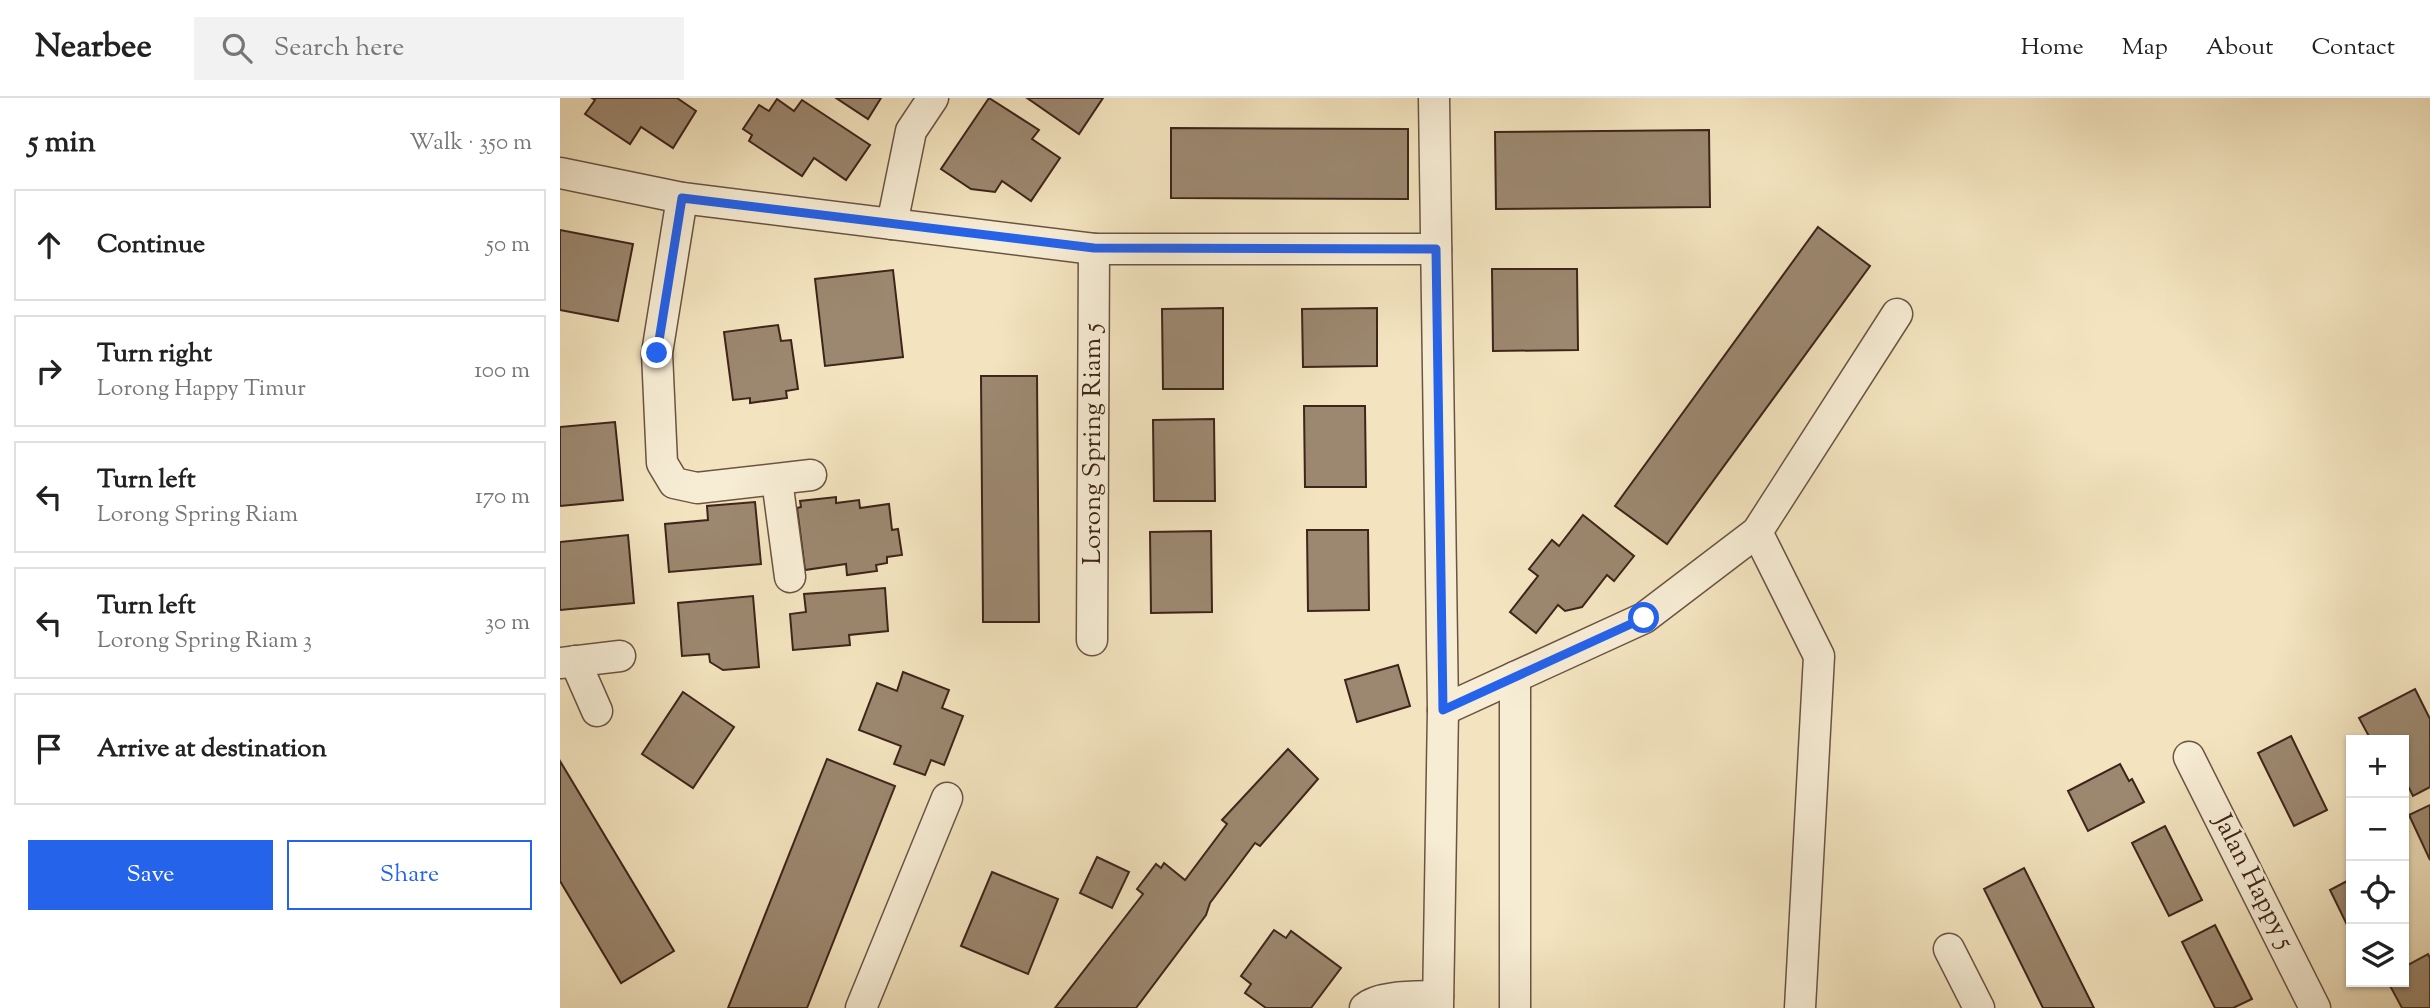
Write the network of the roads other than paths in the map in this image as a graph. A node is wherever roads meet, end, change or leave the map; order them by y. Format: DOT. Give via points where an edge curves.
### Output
graph roads {
  1 [pos="933,98"];
  2 [pos="1434,98"];
  3 [pos="560,173"];
  4 [pos="682,198"];
  5 [pos="892,224"];
  6 [pos="1094,248"];
  7 [pos="1436,249"];
  8 [pos="1896,314"];
  9 [pos="811,475"];
  10 [pos="777,480"];
  11 [pos="1757,532"];
  12 [pos="790,578"];
  13 [pos="1092,640"];
  14 [pos="620,656"];
  15 [pos="567,662"];
  16 [pos="1515,677"];
  17 [pos="1443,710"];
  18 [pos="597,711"];
  19 [pos="2189,757"];
  20 [pos="947,798"];
  21 [pos="1949,949"];
  22 [pos="1438,1002"];
  23 [pos="861,1008"];
  24 [pos="1366,1008"];
  25 [pos="1515,1008"];
  26 [pos="1800,1008"];
  27 [pos="1979,1008"];
  28 [pos="2315,1008"];
  1 -- 5 [label="street" via="911,131"];
  2 -- 7 [label="street"];
  3 -- 4 [label="street"];
  4 -- 5 [label="street"];
  4 -- 10 [label="street" via="657,353 662,463 674,483 697,488"];
  5 -- 6 [label="street"];
  6 -- 7 [label="street"];
  6 -- 13 [label="street, Lorong Spring Riam 5"];
  7 -- 17 [label="street"];
  8 -- 11 [label="street"];
  9 -- 10 [label="street"];
  10 -- 12 [label="street"];
  11 -- 16 [label="street" via="1644,618"];
  11 -- 26 [label="street" via="1819,656"];
  14 -- 15 [label="street"];
  15 -- 18 [label="street"];
  16 -- 17 [label="street"];
  16 -- 25 [label="street"];
  17 -- 22 [label="street"];
  19 -- 28 [label="street, Jalan Happy 5"];
  20 -- 23 [label="street"];
  21 -- 27 [label="street"];
  22 -- 24 [label="street" via="1399,998"];
}
